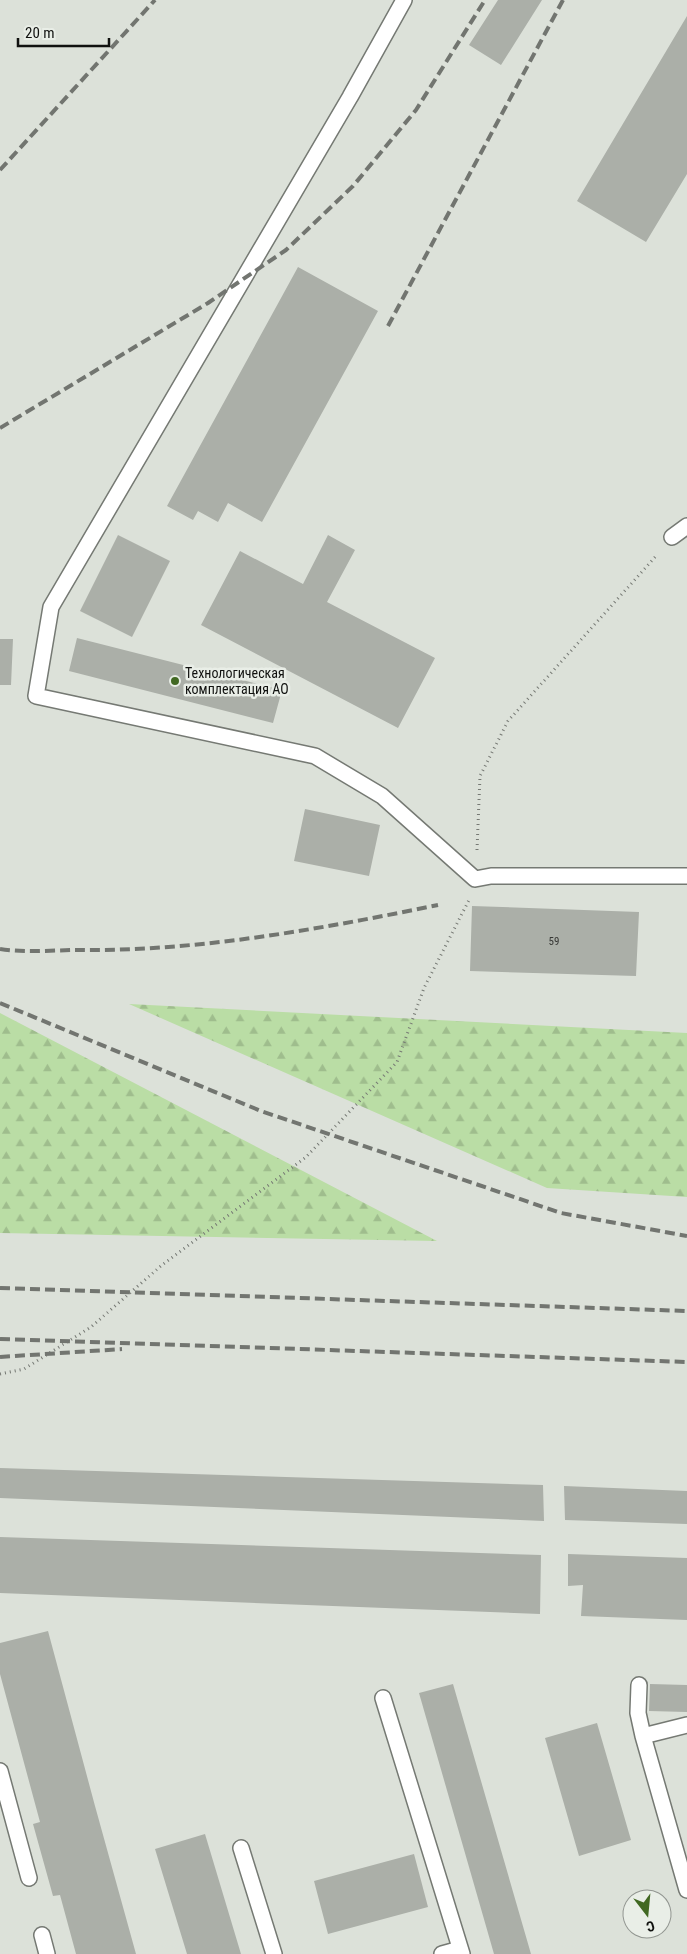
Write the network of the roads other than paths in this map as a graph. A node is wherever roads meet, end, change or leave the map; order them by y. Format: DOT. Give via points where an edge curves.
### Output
graph roads {
  1 [pos="404,0"];
  2 [pos="687,526"];
  3 [pos="672,537"];
  4 [pos="687,876"];
  5 [pos="639,1685"];
  6 [pos="383,1698"];
  7 [pos="687,1725"];
  8 [pos="643,1736"];
  9 [pos="0,1771"];
  10 [pos="241,1848"];
  11 [pos="29,1878"];
  12 [pos="687,1890"];
  13 [pos="42,1935"];
  14 [pos="461,1952"];
  15 [pos="47,1954"];
  16 [pos="274,1954"];
  17 [pos="442,1954"];
  1 -- 4 [label="lane" via="51,607 36,696 315,756 382,796 475,879 491,876"];
  2 -- 3 [label="lane"];
  5 -- 8 [label="lane" via="638,1713"];
  6 -- 14 [label="lane"];
  7 -- 8 [label="lane"];
  8 -- 12 [label="lane"];
  9 -- 11 [label="lane"];
  10 -- 16 [label="lane"];
  13 -- 15 [label="lane"];
  14 -- 17 [label="lane"];
}
